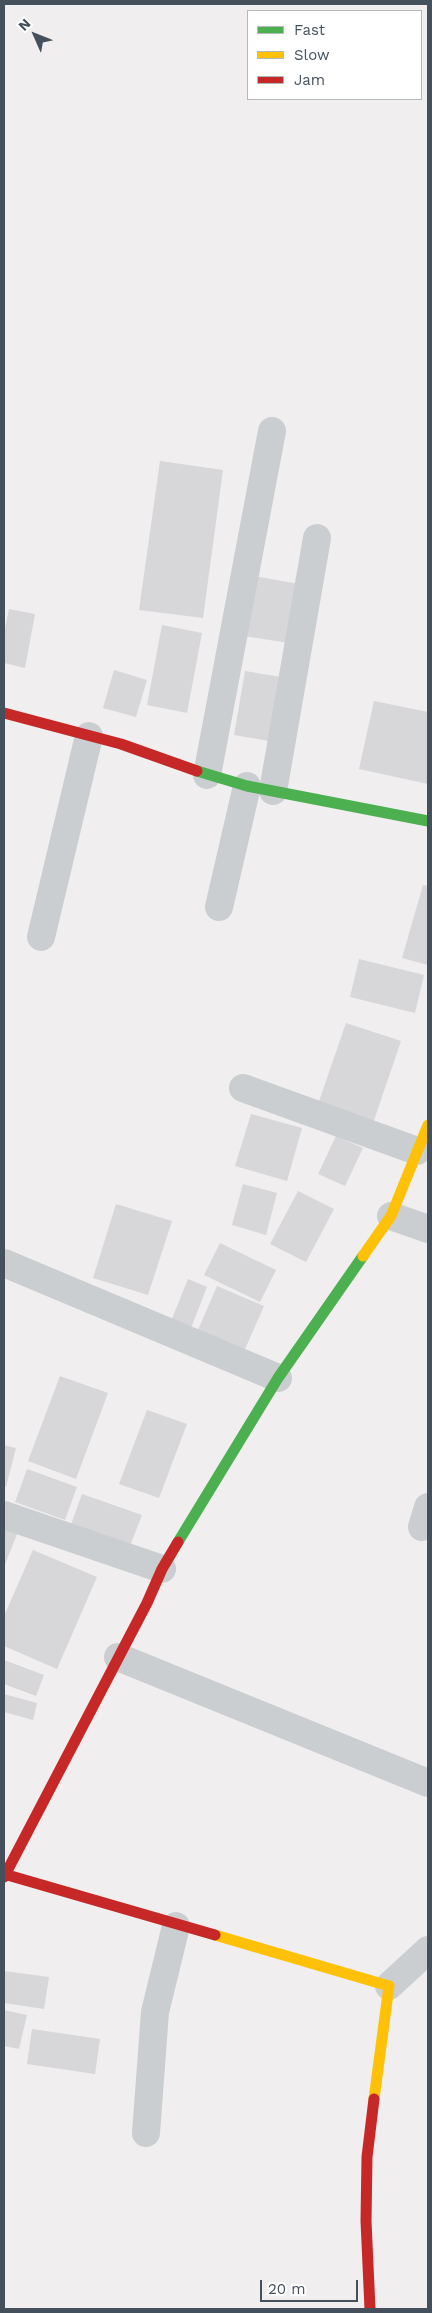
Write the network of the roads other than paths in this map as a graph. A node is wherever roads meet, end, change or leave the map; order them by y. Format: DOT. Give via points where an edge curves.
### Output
graph roads {
  1 [pos="272,431"];
  2 [pos="317,538"];
  3 [pos="4,713"];
  4 [pos="89,736"];
  5 [pos="207,775"];
  6 [pos="247,786"];
  7 [pos="274,791"];
  8 [pos="428,821"];
  9 [pos="219,907"];
  10 [pos="40,937"];
  11 [pos="243,1088"];
  12 [pos="428,1125"];
  13 [pos="417,1151"];
  14 [pos="391,1216"];
  15 [pos="428,1229"];
  16 [pos="4,1263"];
  17 [pos="278,1378"];
  18 [pos="4,1515"];
  19 [pos="162,1569"];
  20 [pos="118,1657"];
  21 [pos="428,1783"];
  22 [pos="4,1875"];
  23 [pos="176,1926"];
  24 [pos="428,1950"];
  25 [pos="389,1986"];
  26 [pos="146,2133"];
  27 [pos="370,2309"];
  1 -- 5 [label="street"];
  2 -- 7 [label="street"];
  3 -- 4 [label="street"];
  4 -- 5 [label="street"];
  4 -- 10 [label="street"];
  5 -- 6 [label="street"];
  6 -- 7 [label="street"];
  6 -- 9 [label="street"];
  7 -- 8 [label="street"];
  11 -- 13 [label="street"];
  12 -- 13 [label="street"];
  13 -- 14 [label="street"];
  14 -- 15 [label="street"];
  14 -- 17 [label="street"];
  16 -- 17 [label="street"];
  17 -- 19 [label="street"];
  18 -- 19 [label="street"];
  19 -- 20 [label="street"];
  20 -- 21 [label="street"];
  20 -- 22 [label="street"];
  22 -- 23 [label="street"];
  23 -- 25 [label="street"];
  23 -- 26 [label="street" via="155,2012"];
  24 -- 25 [label="street"];
  25 -- 27 [label="street" via="367,2157"];
}
